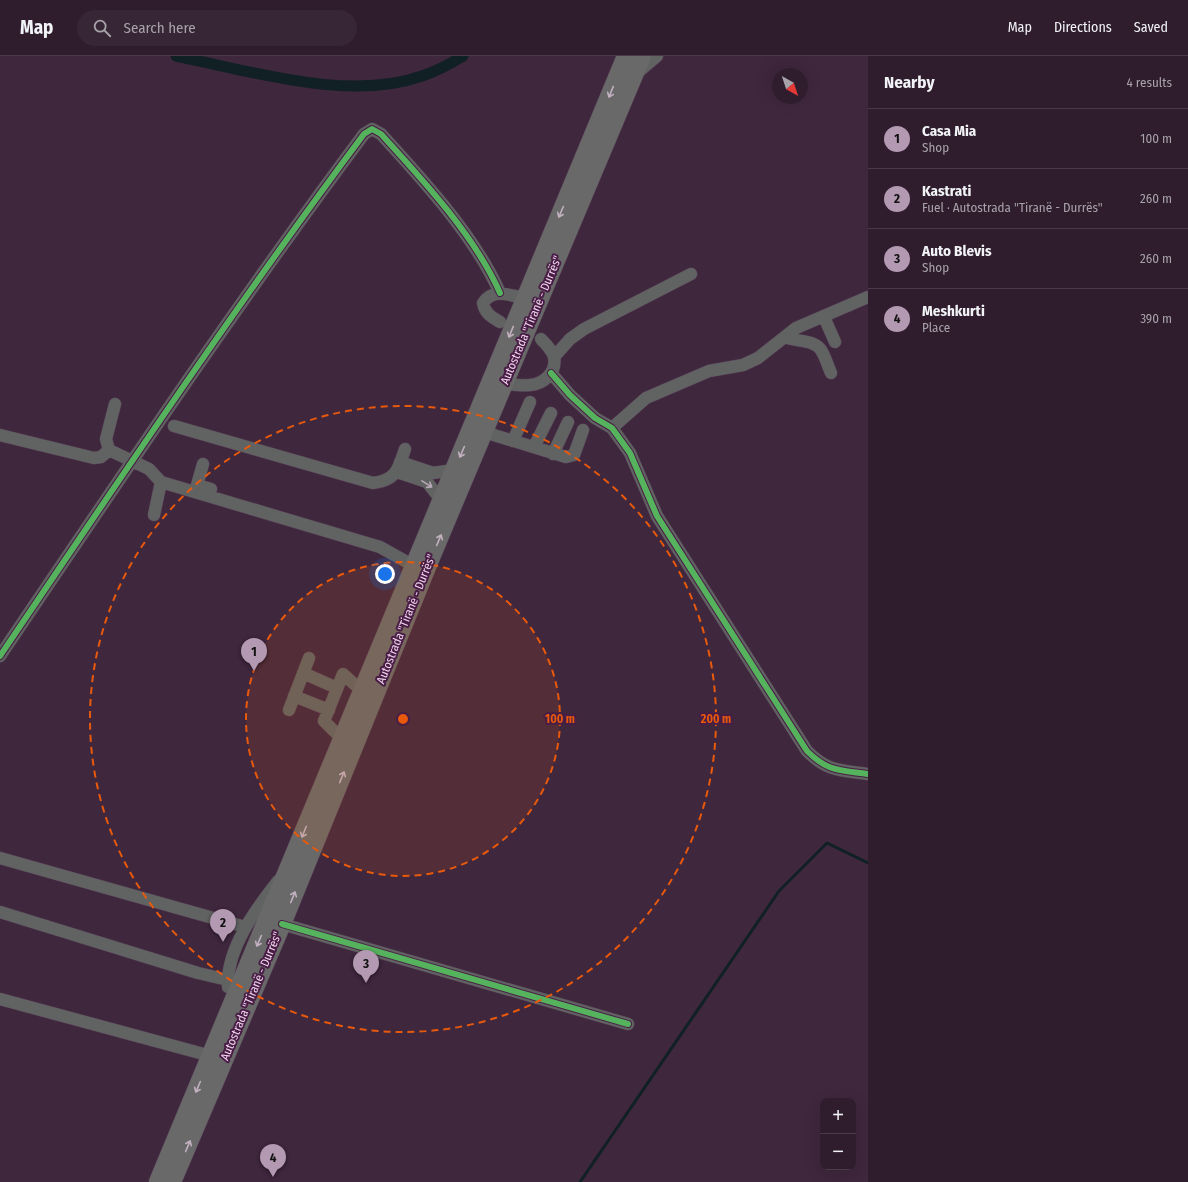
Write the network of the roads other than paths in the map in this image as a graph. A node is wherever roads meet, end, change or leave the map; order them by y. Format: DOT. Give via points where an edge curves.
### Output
graph roads {
  1 [pos="626,56"];
  2 [pos="642,56"];
  3 [pos="656,56"];
  4 [pos="634,76"];
  5 [pos="691,274"];
  6 [pos="500,293"];
  7 [pos="868,297"];
  8 [pos="524,298"];
  9 [pos="824,317"];
  10 [pos="500,322"];
  11 [pos="785,337"];
  12 [pos="541,339"];
  13 [pos="835,342"];
  14 [pos="554,356"];
  15 [pos="552,373"];
  16 [pos="831,373"];
  17 [pos="504,384"];
  18 [pos="530,402"];
  19 [pos="115,404"];
  20 [pos="551,413"];
  21 [pos="568,422"];
  22 [pos="174,426"];
  23 [pos="612,428"];
  24 [pos="583,430"];
  25 [pos="484,432"];
  26 [pos="0,435"];
  27 [pos="513,441"];
  28 [pos="534,447"];
  29 [pos="405,449"];
  30 [pos="110,450"];
  31 [pos="553,454"];
  32 [pos="131,462"];
  33 [pos="203,464"];
  34 [pos="398,467"];
  35 [pos="453,474"];
  36 [pos="161,482"];
  37 [pos="438,510"];
  38 [pos="154,515"];
  39 [pos="415,563"];
  40 [pos="0,656"];
  41 [pos="309,658"];
  42 [pos="303,673"];
  43 [pos="338,688"];
  44 [pos="362,691"];
  45 [pos="294,696"];
  46 [pos="289,710"];
  47 [pos="329,710"];
  48 [pos="342,739"];
  49 [pos="868,774"];
  50 [pos="0,858"];
  51 [pos="290,866"];
  52 [pos="0,912"];
  53 [pos="282,924"];
  54 [pos="245,927"];
  55 [pos="228,980"];
  56 [pos="0,1000"];
  57 [pos="229,1012"];
  58 [pos="628,1024"];
  59 [pos="211,1056"];
  60 [pos="158,1182"];
  61 [pos="172,1182"];
  1 -- 8 [label="highway, Autostrada \"Tiranë - Durrës\", one-way"];
  2 -- 4 [label="highway, Autostrada \"Tiranë - Durrës\""];
  3 -- 4 [label="street"];
  4 -- 17 [label="highway, Autostrada \"Tiranë - Durrës\""];
  5 -- 14 [label="street" via="584,329"];
  6 -- 8 [label="street"];
  6 -- 10 [label="street" via="492,294 483,303 489,315"];
  6 -- 32 [label="street" via="472,245 427,185 381,134 372,129 364,134 283,243"];
  7 -- 9 [label="street"];
  8 -- 35 [label="highway, Autostrada \"Tiranë - Durrës\", one-way"];
  9 -- 11 [label="street" via="796,328"];
  9 -- 13 [label="street"];
  11 -- 16 [label="street" via="814,344 820,348"];
  11 -- 23 [label="street" via="758,358 744,365 709,371 646,398"];
  12 -- 14 [label="street"];
  14 -- 15 [label="street"];
  15 -- 17 [label="street" via="543,381 531,385"];
  15 -- 23 [label="street" via="570,396 595,418"];
  17 -- 25 [label="highway, Autostrada \"Tiranë - Durrës\""];
  18 -- 27 [label="street"];
  19 -- 30 [label="street" via="106,439"];
  20 -- 28 [label="street"];
  21 -- 31 [label="street"];
  22 -- 34 [label="street" via="373,483 389,478"];
  23 -- 49 [label="street" via="630,453 657,516 807,751 819,764 836,770"];
  24 -- 31 [label="street" via="574,454 566,457"];
  25 -- 27 [label="street"];
  53 -- 25 [label="highway, Autostrada \"Tiranë - Durrës\", one-way"];
  26 -- 30 [label="street" via="94,458 101,457"];
  27 -- 28 [label="street"];
  28 -- 31 [label="street"];
  29 -- 34 [label="street"];
  30 -- 32 [label="street"];
  32 -- 36 [label="street" via="149,469"];
  32 -- 40 [label="street"];
  33 -- 39 [label="street" via="197,485 383,540"];
  34 -- 35 [label="street" via="433,474 447,471"];
  34 -- 37 [label="street, one-way" via="427,482 433,488 438,496"];
  35 -- 37 [label="highway, Autostrada \"Tiranë - Durrës\""];
  36 -- 38 [label="street"];
  36 -- 39 [label="street" via="380,547"];
  37 -- 39 [label="highway, Autostrada \"Tiranë - Durrës\""];
  39 -- 44 [label="highway, Autostrada \"Tiranë - Durrës\""];
  41 -- 42 [label="street"];
  42 -- 43 [label="street"];
  42 -- 45 [label="street"];
  43 -- 44 [label="street" via="343,674"];
  43 -- 47 [label="street"];
  44 -- 48 [label="highway, Autostrada \"Tiranë - Durrës\""];
  45 -- 46 [label="street"];
  45 -- 47 [label="street"];
  47 -- 48 [label="street" via="324,722"];
  48 -- 51 [label="highway, Autostrada \"Tiranë - Durrës\", one-way"];
  50 -- 54 [label="street"];
  51 -- 54 [label="street"];
  51 -- 57 [label="highway, Autostrada \"Tiranë - Durrës\", one-way"];
  52 -- 55 [label="street"];
  53 -- 58 [label="street"];
  61 -- 53 [label="highway, Autostrada \"Tiranë - Durrës\", one-way"];
  54 -- 55 [label="street" via="230,967"];
  55 -- 57 [label="street"];
  56 -- 59 [label="street"];
  57 -- 59 [label="highway, Autostrada \"Tiranë - Durrës\""];
  59 -- 60 [label="highway, Autostrada \"Tiranë - Durrës\", one-way"];
}
